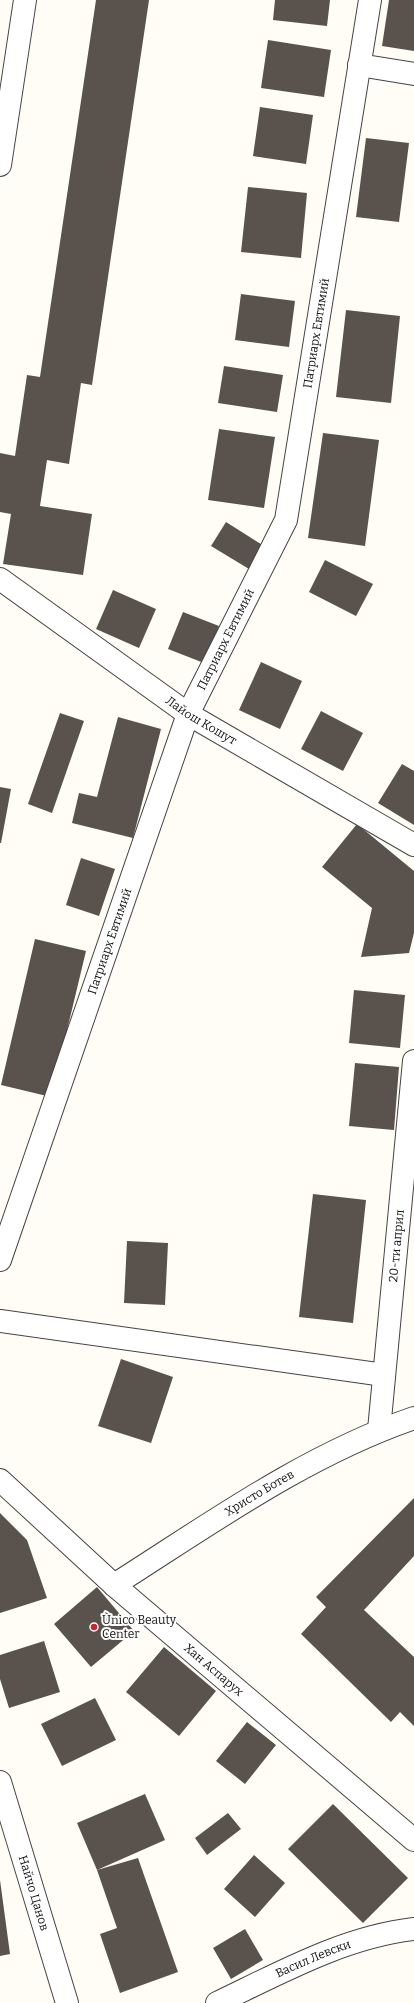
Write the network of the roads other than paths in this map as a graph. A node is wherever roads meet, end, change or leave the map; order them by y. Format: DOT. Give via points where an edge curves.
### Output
graph roads {
  1 [pos="25,0"];
  2 [pos="370,0"];
  3 [pos="359,65"];
  4 [pos="414,74"];
  5 [pos="0,165"];
  6 [pos="0,579"];
  7 [pos="188,714"];
  8 [pos="414,845"];
  9 [pos="414,1061"];
  10 [pos="0,1260"];
  11 [pos="0,1321"];
  12 [pos="384,1375"];
  13 [pos="414,1418"];
  14 [pos="379,1430"];
  15 [pos="0,1480"];
  16 [pos="114,1585"];
  17 [pos="0,1782"];
  18 [pos="414,1840"];
  19 [pos="413,1934"];
  20 [pos="67,2003"];
  21 [pos="217,2003"];
  1 -- 5 [label="street"];
  2 -- 3 [label="street, Патриарх Евтимий"];
  3 -- 4 [label="street"];
  3 -- 7 [label="street, Патриарх Евтимий" via="286,520"];
  6 -- 7 [label="street, Лайош Кошут"];
  7 -- 8 [label="street, Лайош Кошут"];
  7 -- 10 [label="street, Патриарх Евтимий"];
  9 -- 12 [label="street, 20-ти април"];
  11 -- 12 [label="street"];
  12 -- 14 [label="street, 20-ти април"];
  13 -- 14 [label="street, Христо Ботев"];
  14 -- 16 [label="street, Христо Ботев" via="244,1503"];
  15 -- 16 [label="street, Хан Аспарух"];
  16 -- 18 [label="street, Хан Аспарух"];
  17 -- 20 [label="street, Найчо Цанов"];
  19 -- 21 [label="street, Васил Левски" via="360,1940 326,1952"];
}
